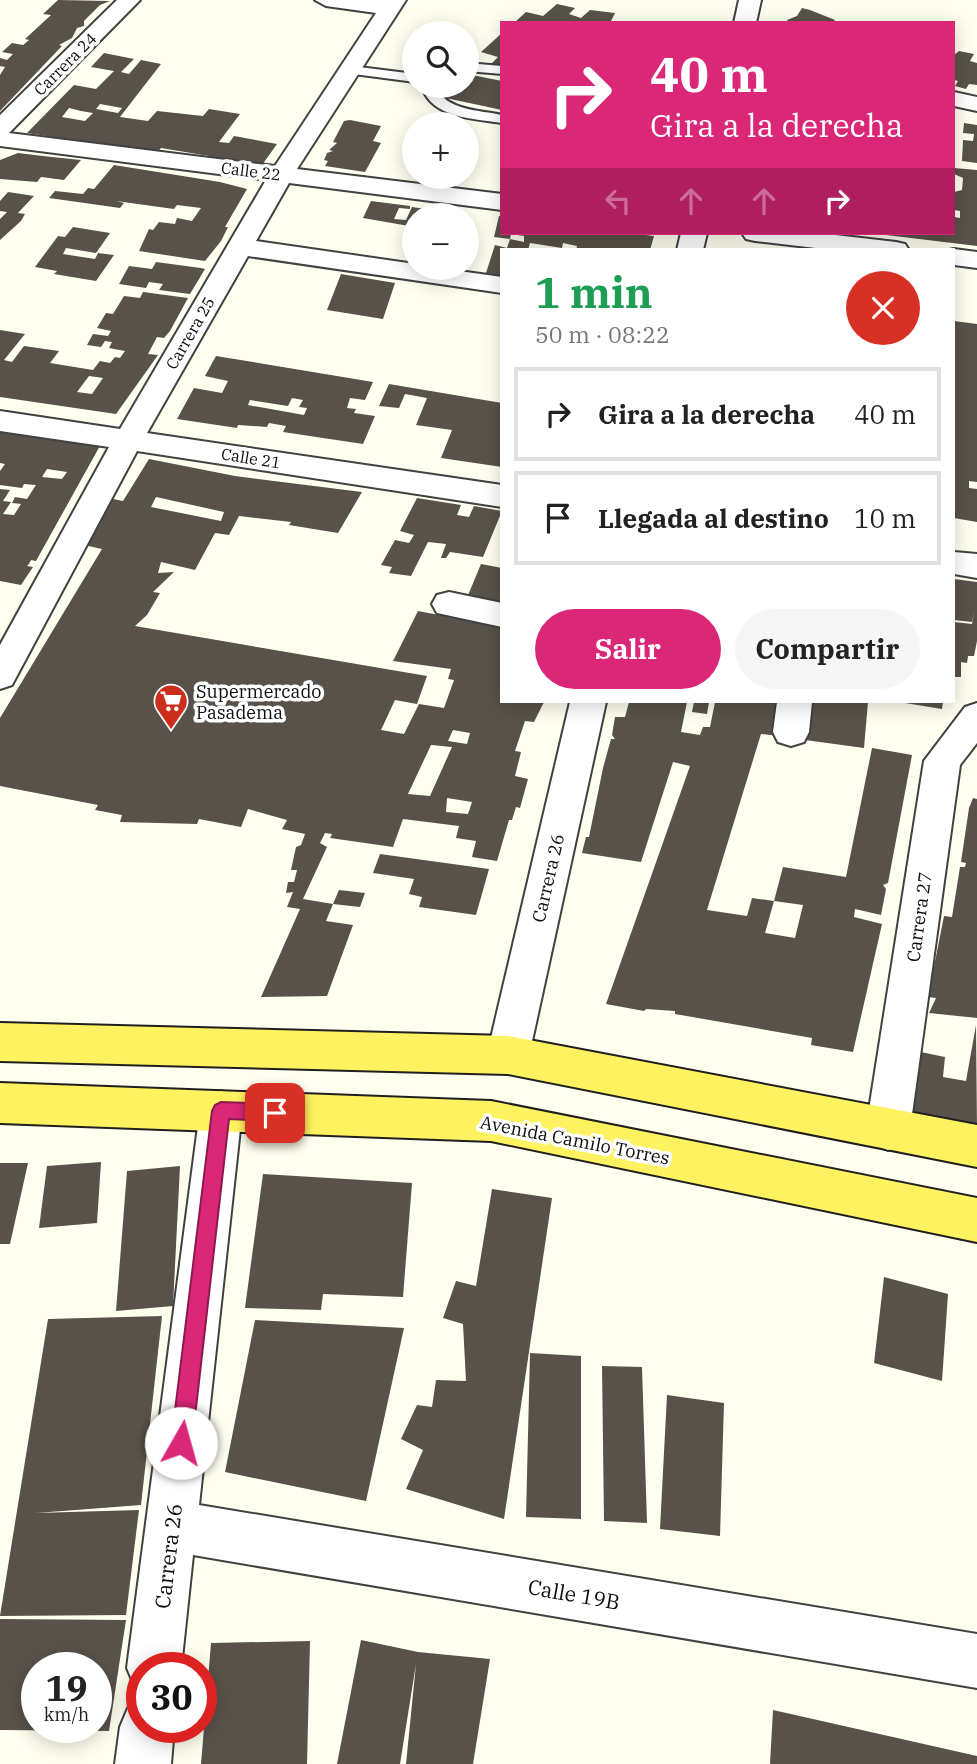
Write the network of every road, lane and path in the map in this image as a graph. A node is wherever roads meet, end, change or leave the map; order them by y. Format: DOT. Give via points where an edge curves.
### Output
graph roads {
  1 [pos="130,0"];
  2 [pos="326,0"];
  3 [pos="750,0"];
  4 [pos="394,4"];
  5 [pos="745,21"];
  6 [pos="479,68"];
  7 [pos="351,70"];
  8 [pos="500,70"];
  9 [pos="402,76"];
  10 [pos="434,98"];
  11 [pos="955,99"];
  12 [pos="977,104"];
  13 [pos="500,119"];
  14 [pos="0,128"];
  15 [pos="0,139"];
  16 [pos="281,175"];
  17 [pos="500,202"];
  18 [pos="772,235"];
  19 [pos="240,247"];
  20 [pos="879,248"];
  21 [pos="955,257"];
  22 [pos="977,260"];
  23 [pos="500,285"];
  24 [pos="0,421"];
  25 [pos="129,439"];
  26 [pos="500,496"];
  27 [pos="955,563"];
  28 [pos="977,566"];
  29 [pos="449,604"];
  30 [pos="0,607"];
  31 [pos="34,614"];
  32 [pos="500,615"];
  33 [pos="0,676"];
  34 [pos="588,703"];
  35 [pos="977,717"];
  36 [pos="0,1042"];
  37 [pos="508,1055"];
  38 [pos="0,1103"];
  39 [pos="221,1111"];
  40 [pos="888,1129"];
  41 [pos="977,1146"];
  42 [pos="977,1220"];
  43 [pos="171,1526"];
  44 [pos="157,1652"];
  45 [pos="977,1661"];
  46 [pos="145,1743"];
  47 [pos="143,1764"];
  1 -- 14 [label="street, Carrera 24"];
  2 -- 4 [label="street"];
  3 -- 5 [label="street"];
  4 -- 7 [label="street, Carrera 25"];
  6 -- 8 [label="lane"];
  7 -- 9 [label="lane"];
  7 -- 16 [label="street, Carrera 25"];
  10 -- 13 [label="lane" via="440,104"];
  11 -- 12 [label="street"];
  15 -- 16 [label="street, Calle 22"];
  16 -- 17 [label="street, Calle 22"];
  16 -- 19 [label="street, Carrera 25"];
  18 -- 20 [label="street"];
  19 -- 23 [label="street"];
  19 -- 25 [label="street, Carrera 25"];
  21 -- 22 [label="street"];
  24 -- 25 [label="street, Calle 21"];
  25 -- 26 [label="street, Calle 21"];
  25 -- 31 [label="street, Carrera 25"];
  27 -- 28 [label="street"];
  29 -- 32 [label="street"];
  30 -- 31 [label="street"];
  31 -- 33 [label="street, Carrera 25"];
  34 -- 37 [label="street, Carrera 26"];
  35 -- 40 [label="street, Carrera 27" via="942,761"];
  36 -- 37 [label="main road"];
  37 -- 40 [label="main road"];
  38 -- 39 [label="main road, Avenida Camilo Torres"];
  39 -- 42 [label="main road, Avenida Camilo Torres" via="491,1121"];
  39 -- 43 [label="street, Carrera 26"];
  40 -- 41 [label="main road"];
  43 -- 44 [label="street, Carrera 26"];
  43 -- 45 [label="street, Calle 19B"];
  46 -- 47 [label="street"];
}
